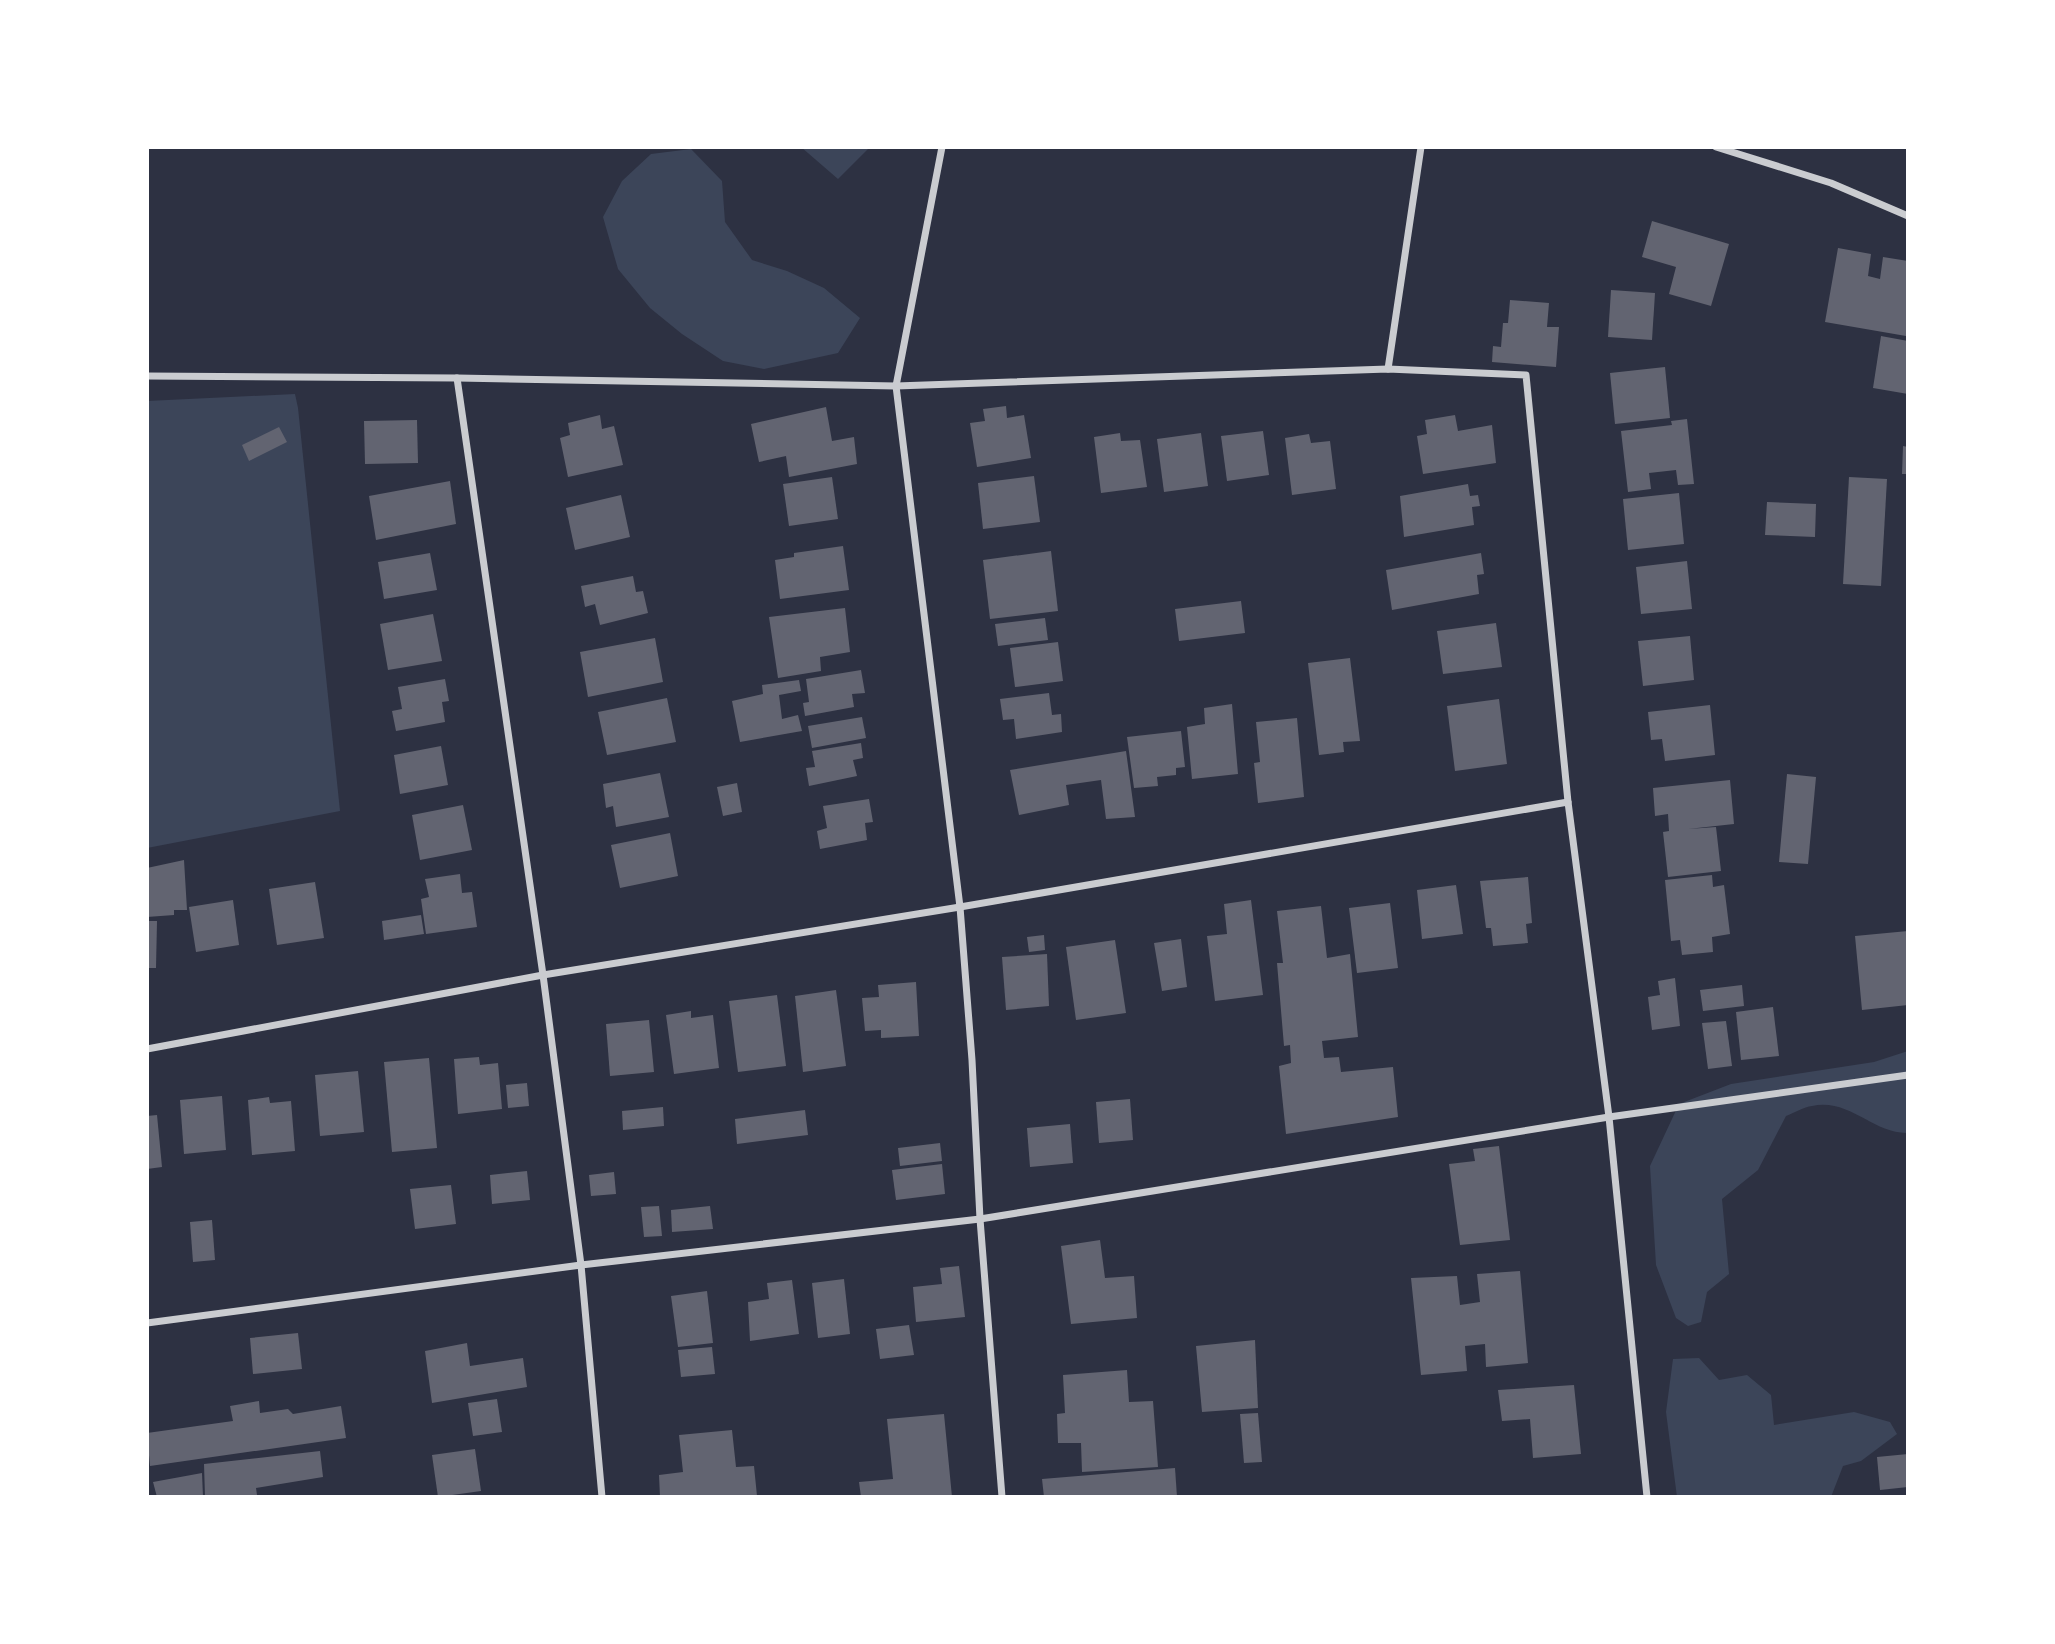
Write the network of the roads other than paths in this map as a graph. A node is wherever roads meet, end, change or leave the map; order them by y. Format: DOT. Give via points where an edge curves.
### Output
graph roads {
  1 [pos="942,147"];
  2 [pos="1421,147"];
  3 [pos="1716,147"];
  4 [pos="1908,216"];
  5 [pos="1388,369"];
  6 [pos="147,376"];
  7 [pos="457,378"];
  8 [pos="896,386"];
  9 [pos="1568,802"];
  10 [pos="960,907"];
  11 [pos="543,975"];
  12 [pos="147,1049"];
  13 [pos="1908,1075"];
  14 [pos="1609,1116"];
  15 [pos="980,1219"];
  16 [pos="581,1265"];
  17 [pos="147,1323"];
  18 [pos="602,1497"];
  19 [pos="1002,1497"];
  20 [pos="1647,1497"];
  1 -- 8 [label="street"];
  2 -- 5 [label="street"];
  3 -- 4 [label="street" via="1831,183"];
  5 -- 8 [label="street"];
  5 -- 9 [label="street" via="1525,375"];
  6 -- 7 [label="street"];
  7 -- 8 [label="street"];
  7 -- 11 [label="street"];
  8 -- 10 [label="street"];
  9 -- 10 [label="street"];
  9 -- 14 [label="street"];
  10 -- 11 [label="street"];
  10 -- 15 [label="street"];
  11 -- 12 [label="street"];
  11 -- 16 [label="street"];
  13 -- 14 [label="street"];
  14 -- 15 [label="street"];
  14 -- 20 [label="street"];
  15 -- 16 [label="street"];
  15 -- 19 [label="street"];
  16 -- 17 [label="street"];
  16 -- 18 [label="street"];
}
